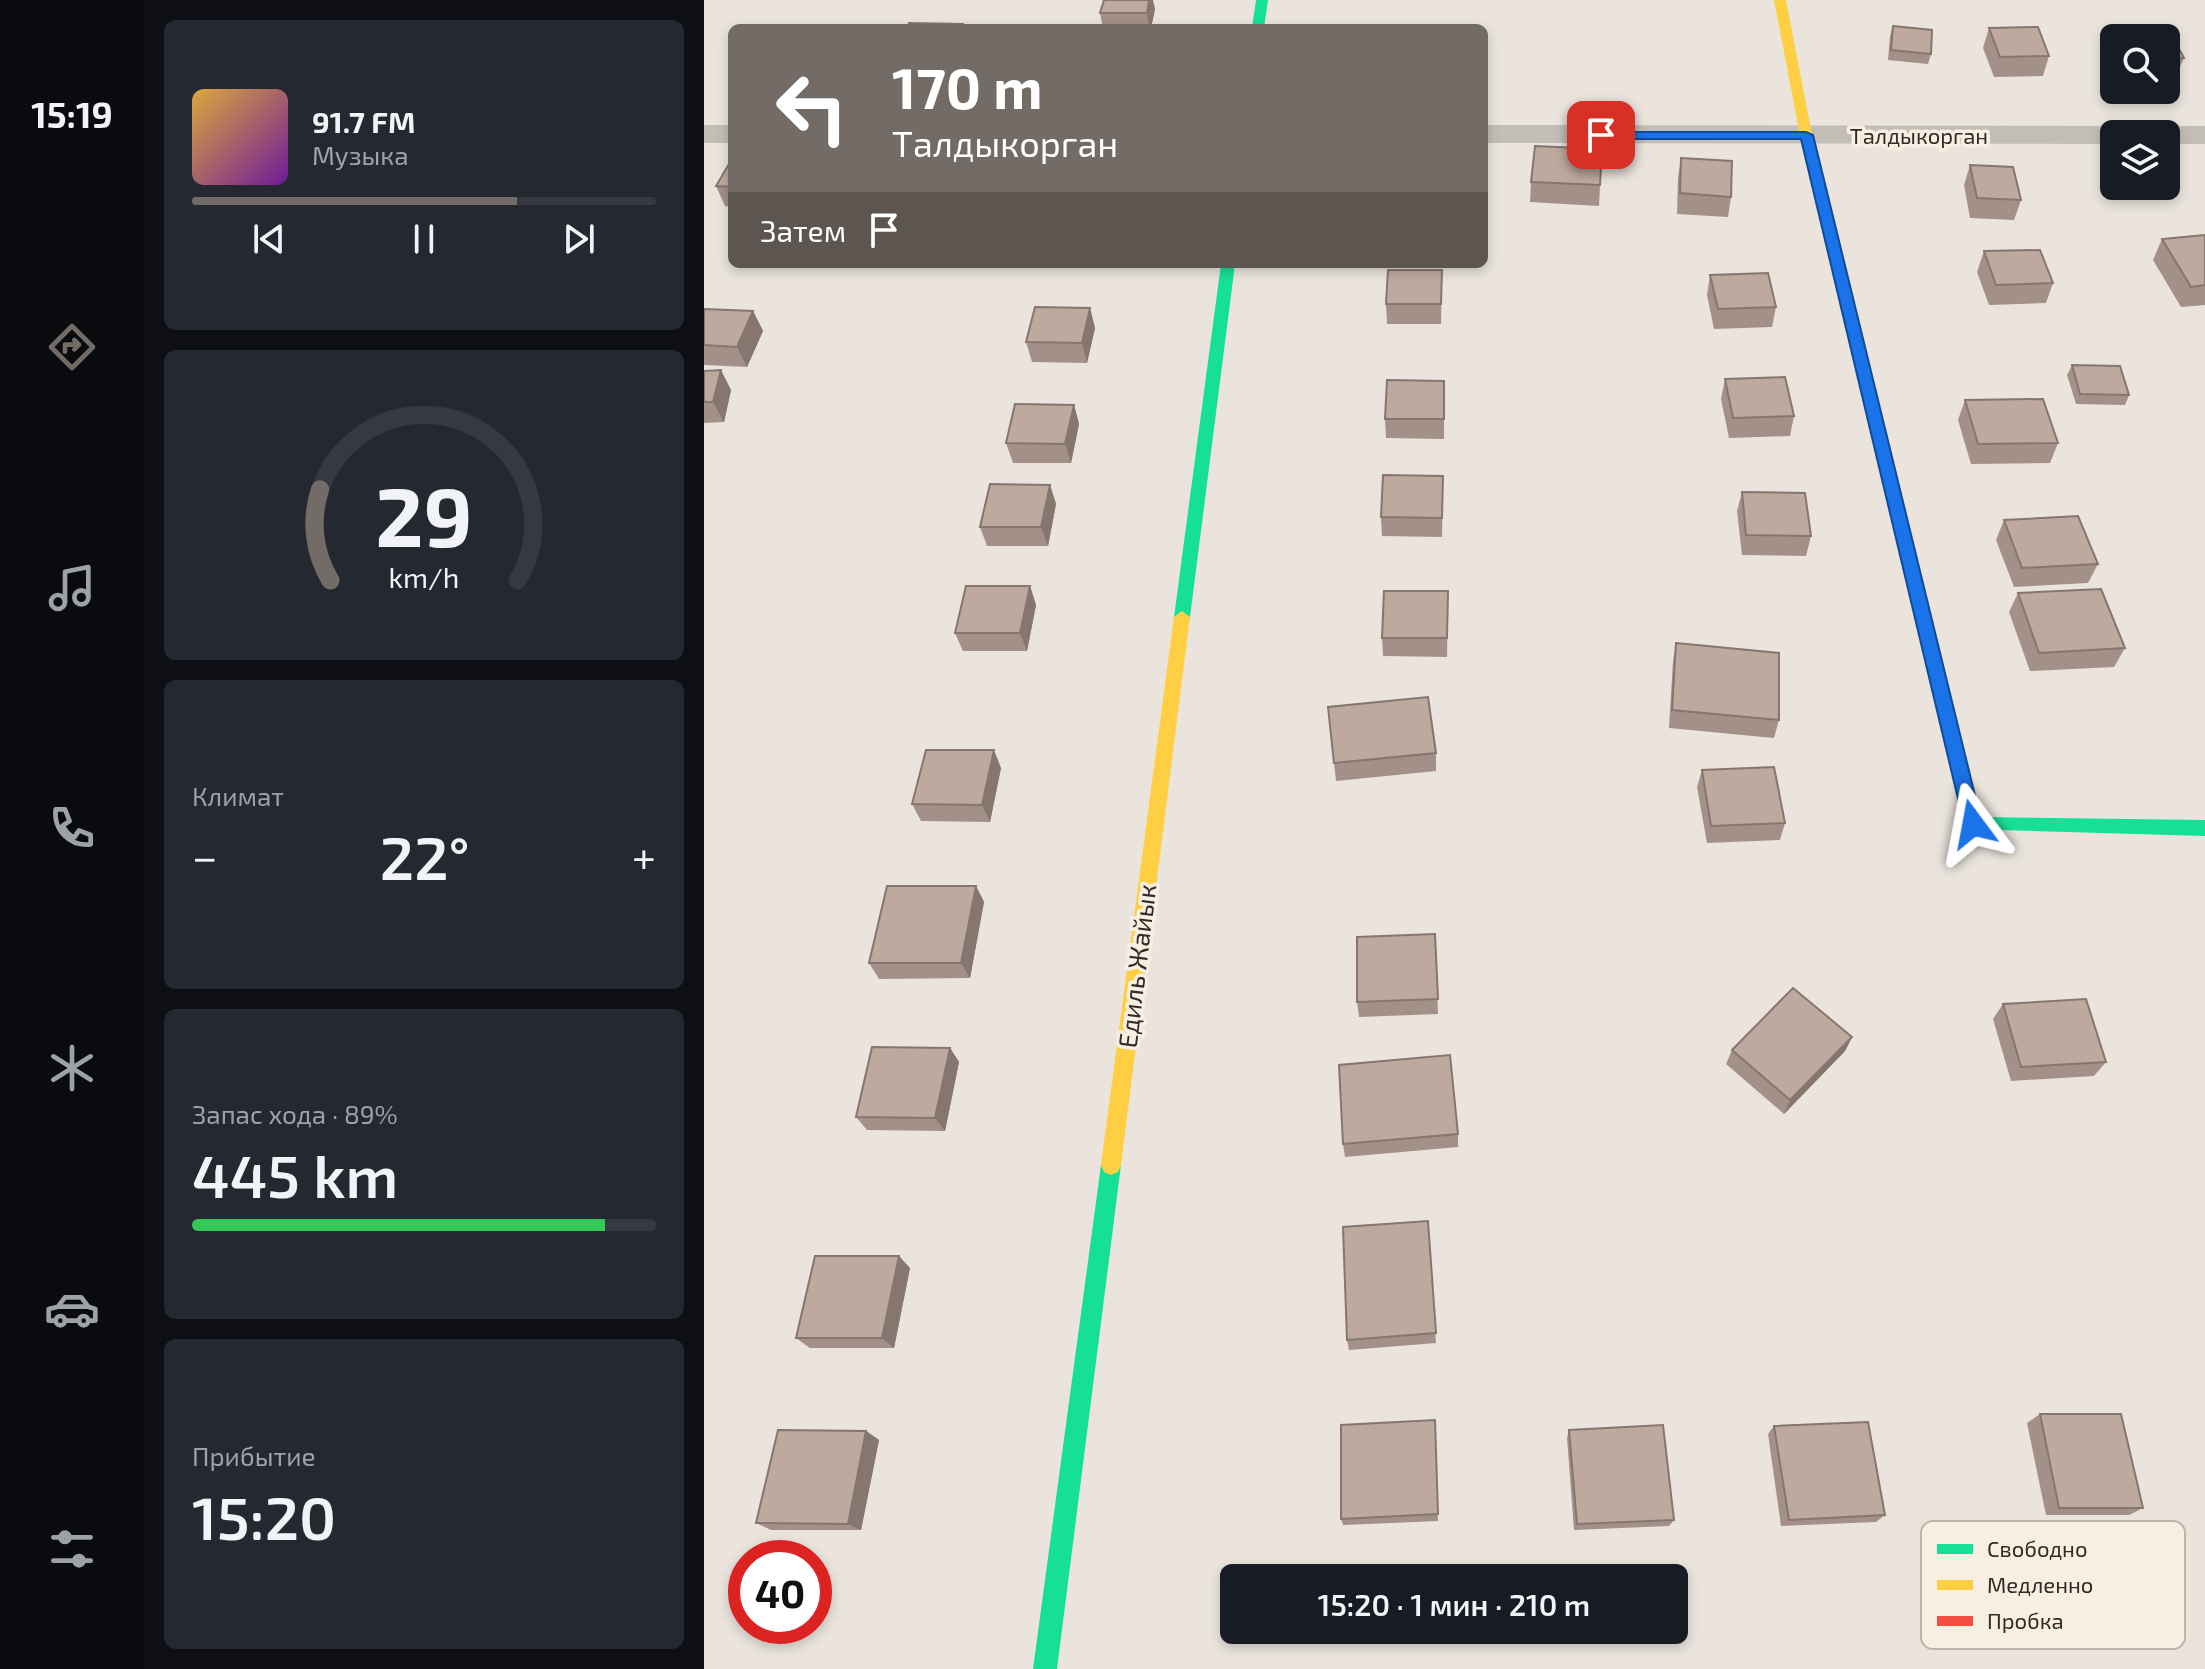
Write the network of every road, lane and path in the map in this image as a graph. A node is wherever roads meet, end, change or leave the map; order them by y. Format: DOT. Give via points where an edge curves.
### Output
graph roads {
  1 [pos="1262,0"];
  2 [pos="1780,0"];
  3 [pos="1259,24"];
  4 [pos="704,134"];
  5 [pos="728,134"];
  6 [pos="1488,134"];
  7 [pos="1806,135"];
  8 [pos="2100,135"];
  9 [pos="2180,135"];
  10 [pos="2205,135"];
  11 [pos="1227,268"];
  12 [pos="2205,828"];
  13 [pos="1045,1669"];
  1 -- 3 [label="street"];
  2 -- 7 [label="street"];
  4 -- 5 [label="street"];
  6 -- 7 [label="street, Талдыкорган"];
  7 -- 8 [label="street, Талдыкорган"];
  7 -- 12 [label="street" via="1973,824"];
  9 -- 10 [label="street"];
  11 -- 13 [label="street, Едиль Жайык"];
}
